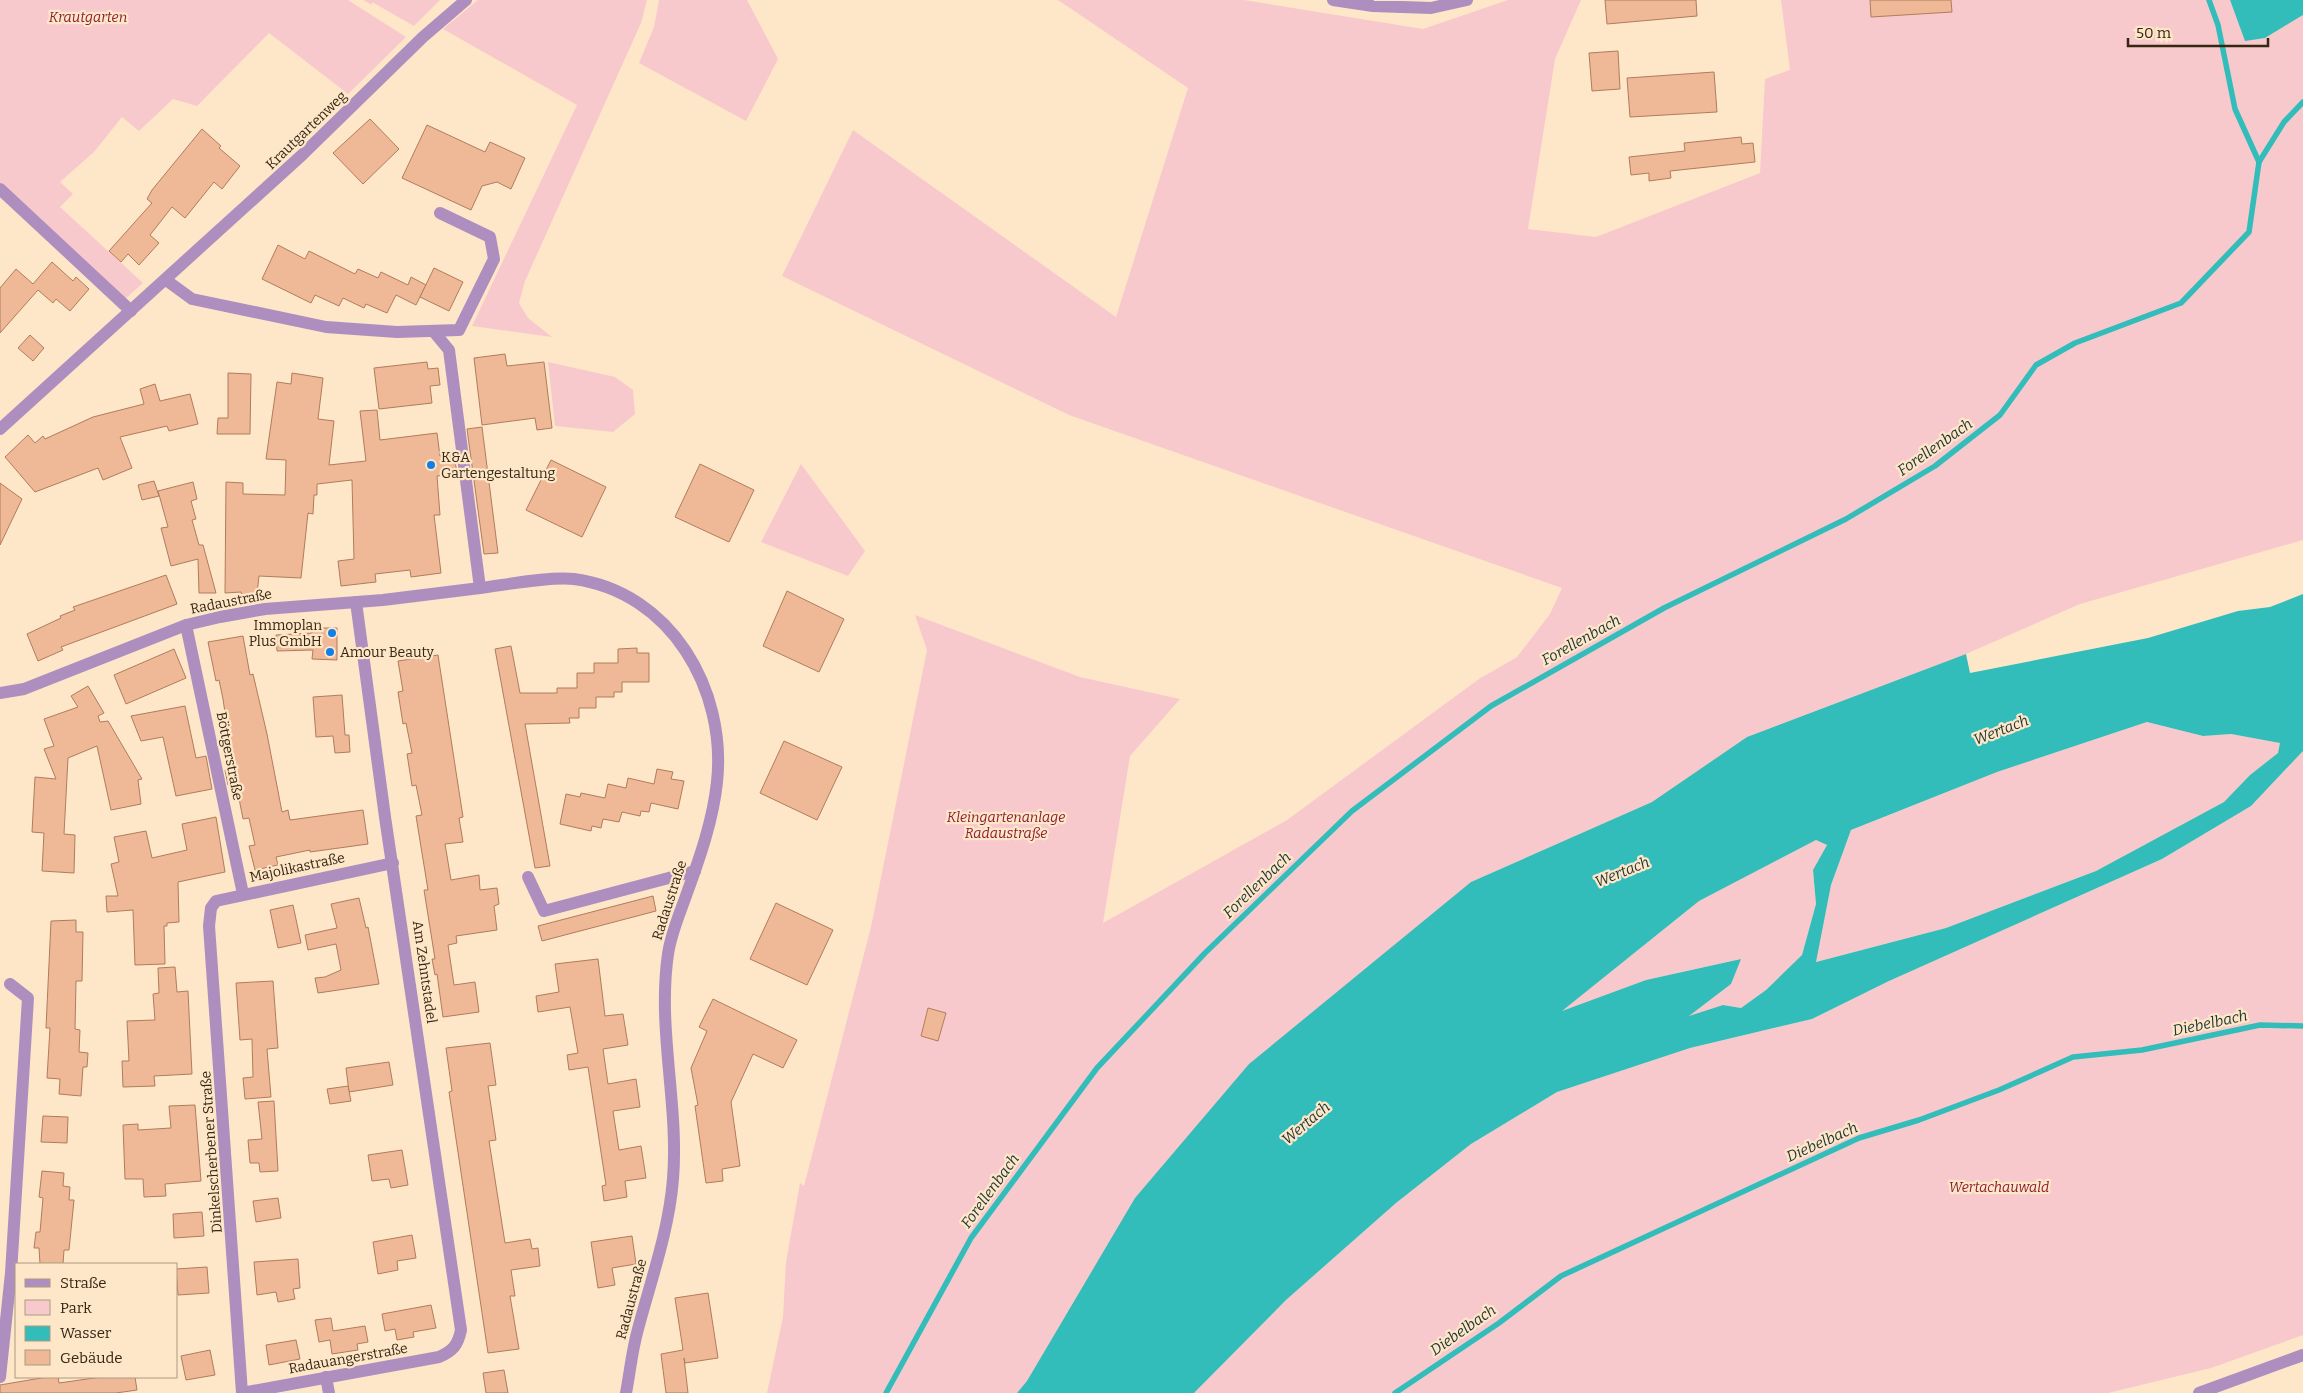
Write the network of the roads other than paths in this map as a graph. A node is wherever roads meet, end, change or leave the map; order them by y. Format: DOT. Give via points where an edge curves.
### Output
graph roads {
  1 [pos="466,0"];
  2 [pos="1333,0"];
  3 [pos="1467,0"];
  4 [pos="0,189"];
  5 [pos="440,213"];
  6 [pos="166,280"];
  7 [pos="131,311"];
  8 [pos="434,332"];
  9 [pos="0,429"];
  10 [pos="480,588"];
  11 [pos="356,602"];
  12 [pos="186,625"];
  13 [pos="0,693"];
  14 [pos="394,863"];
  15 [pos="695,871"];
  16 [pos="528,877"];
  17 [pos="243,894"];
  18 [pos="211,908"];
  19 [pos="10,984"];
  20 [pos="456,1346"];
  21 [pos="2303,1354"];
  22 [pos="326,1377"];
  23 [pos="0,1378"];
  24 [pos="242,1393"];
  25 [pos="329,1393"];
  26 [pos="626,1393"];
  27 [pos="2199,1393"];
  1 -- 6 [label="street, Krautgartenweg"];
  2 -- 3 [label="street" via="1373,6 1431,8"];
  4 -- 7 [label="street"];
  5 -- 8 [label="street" via="490,236 494,259 459,330"];
  6 -- 7 [label="street, Krautgartenweg"];
  6 -- 8 [label="street" via="192,299 326,327"];
  7 -- 9 [label="street, Krautgartenweg"];
  8 -- 10 [label="street" via="449,350"];
  10 -- 11 [label="street, Radaustraße"];
  10 -- 15 [label="street, Radaustraße" via="572,579 599,585 619,592 648,611 672,631 688,651 711,705 718,742 717,782"];
  11 -- 12 [label="street, Radaustraße" via="265,609"];
  11 -- 14 [label="street, Am Zehntstadel"];
  12 -- 13 [label="street, Radaustraße" via="24,689"];
  12 -- 17 [label="street, Böttgerstraße"];
  14 -- 17 [label="street, Majolikastraße"];
  14 -- 20 [label="street, Am Zehntstadel" via="460,1314 462,1330"];
  15 -- 16 [label="street" via="544,911"];
  15 -- 26 [label="street, Radaustraße" via="673,933 665,990 674,1132 673,1180 662,1245 634,1347"];
  17 -- 18 [label="street, Majolikastraße" via="216,901"];
  18 -- 24 [label="street, Dinkelscherbener Straße" via="209,926"];
  19 -- 23 [label="street" via="28,998 11,1273"];
  20 -- 22 [label="street, Radauangerstraße" via="439,1357"];
  21 -- 27 [label="street"];
  22 -- 24 [label="street, Radauangerstraße"];
  22 -- 25 [label="street"];
}
